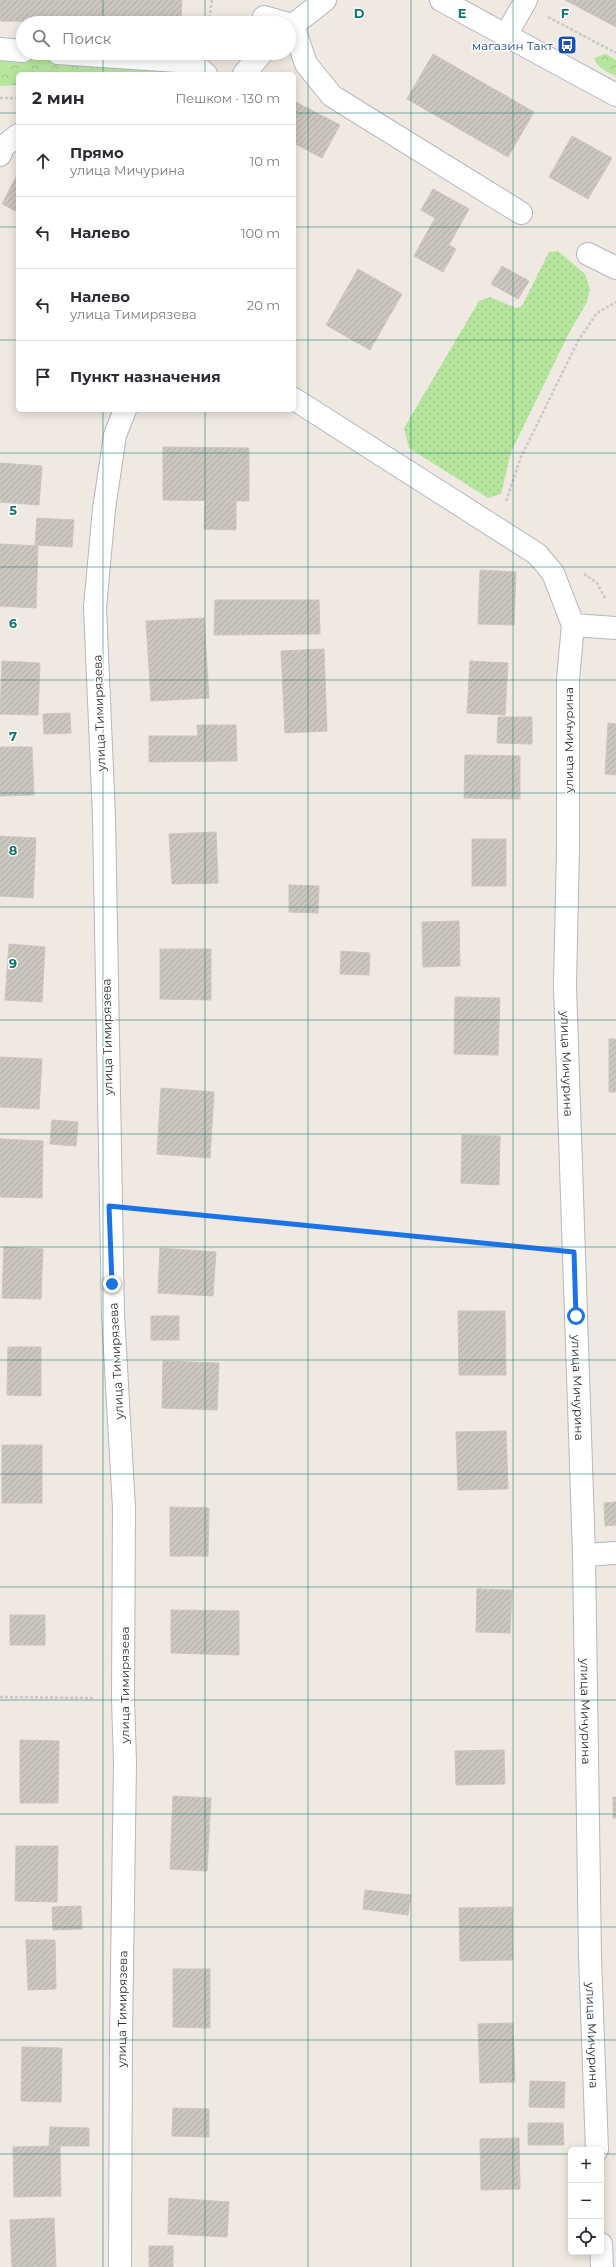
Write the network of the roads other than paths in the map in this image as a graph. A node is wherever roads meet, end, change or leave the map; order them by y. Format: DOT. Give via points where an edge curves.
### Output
graph roads {
  1 [pos="325,0"];
  2 [pos="441,0"];
  3 [pos="525,2"];
  4 [pos="296,20"];
  5 [pos="506,35"];
  6 [pos="296,41"];
  7 [pos="0,49"];
  8 [pos="16,50"];
  9 [pos="162,60"];
  10 [pos="256,60"];
  11 [pos="204,72"];
  12 [pos="246,72"];
  13 [pos="616,95"];
  14 [pos="16,137"];
  15 [pos="0,155"];
  16 [pos="521,213"];
  17 [pos="588,254"];
  18 [pos="616,268"];
  19 [pos="296,399"];
  20 [pos="124,412"];
  21 [pos="573,625"];
  22 [pos="616,628"];
  23 [pos="616,1552"];
  24 [pos="584,1555"];
  25 [pos="597,2147"];
  26 [pos="601,2255"];
  27 [pos="120,2267"];
  28 [pos="602,2267"];
  1 -- 4 [label="street"];
  2 -- 5 [label="street"];
  3 -- 5 [label="street"];
  5 -- 13 [label="street"];
  6 -- 16 [label="street" via="306,64 332,96"];
  7 -- 8 [label="street"];
  9 -- 11 [label="street" via="192,62"];
  10 -- 12 [label="street"];
  14 -- 15 [label="street" via="3,148"];
  17 -- 18 [label="street"];
  19 -- 21 [label="street" via="536,554 553,574"];
  20 -- 27 [label="street, улица Тимирязева" via="116,435 104,509 95,607 104,817 109,1206 124,1508 125,1762"];
  21 -- 22 [label="street"];
  21 -- 24 [label="street, улица Мичурина" via="568,679 565,986"];
  23 -- 24 [label="street"];
  24 -- 25 [label="street, улица Мичурина" via="590,1956"];
  26 -- 28 [label="street"];
}
